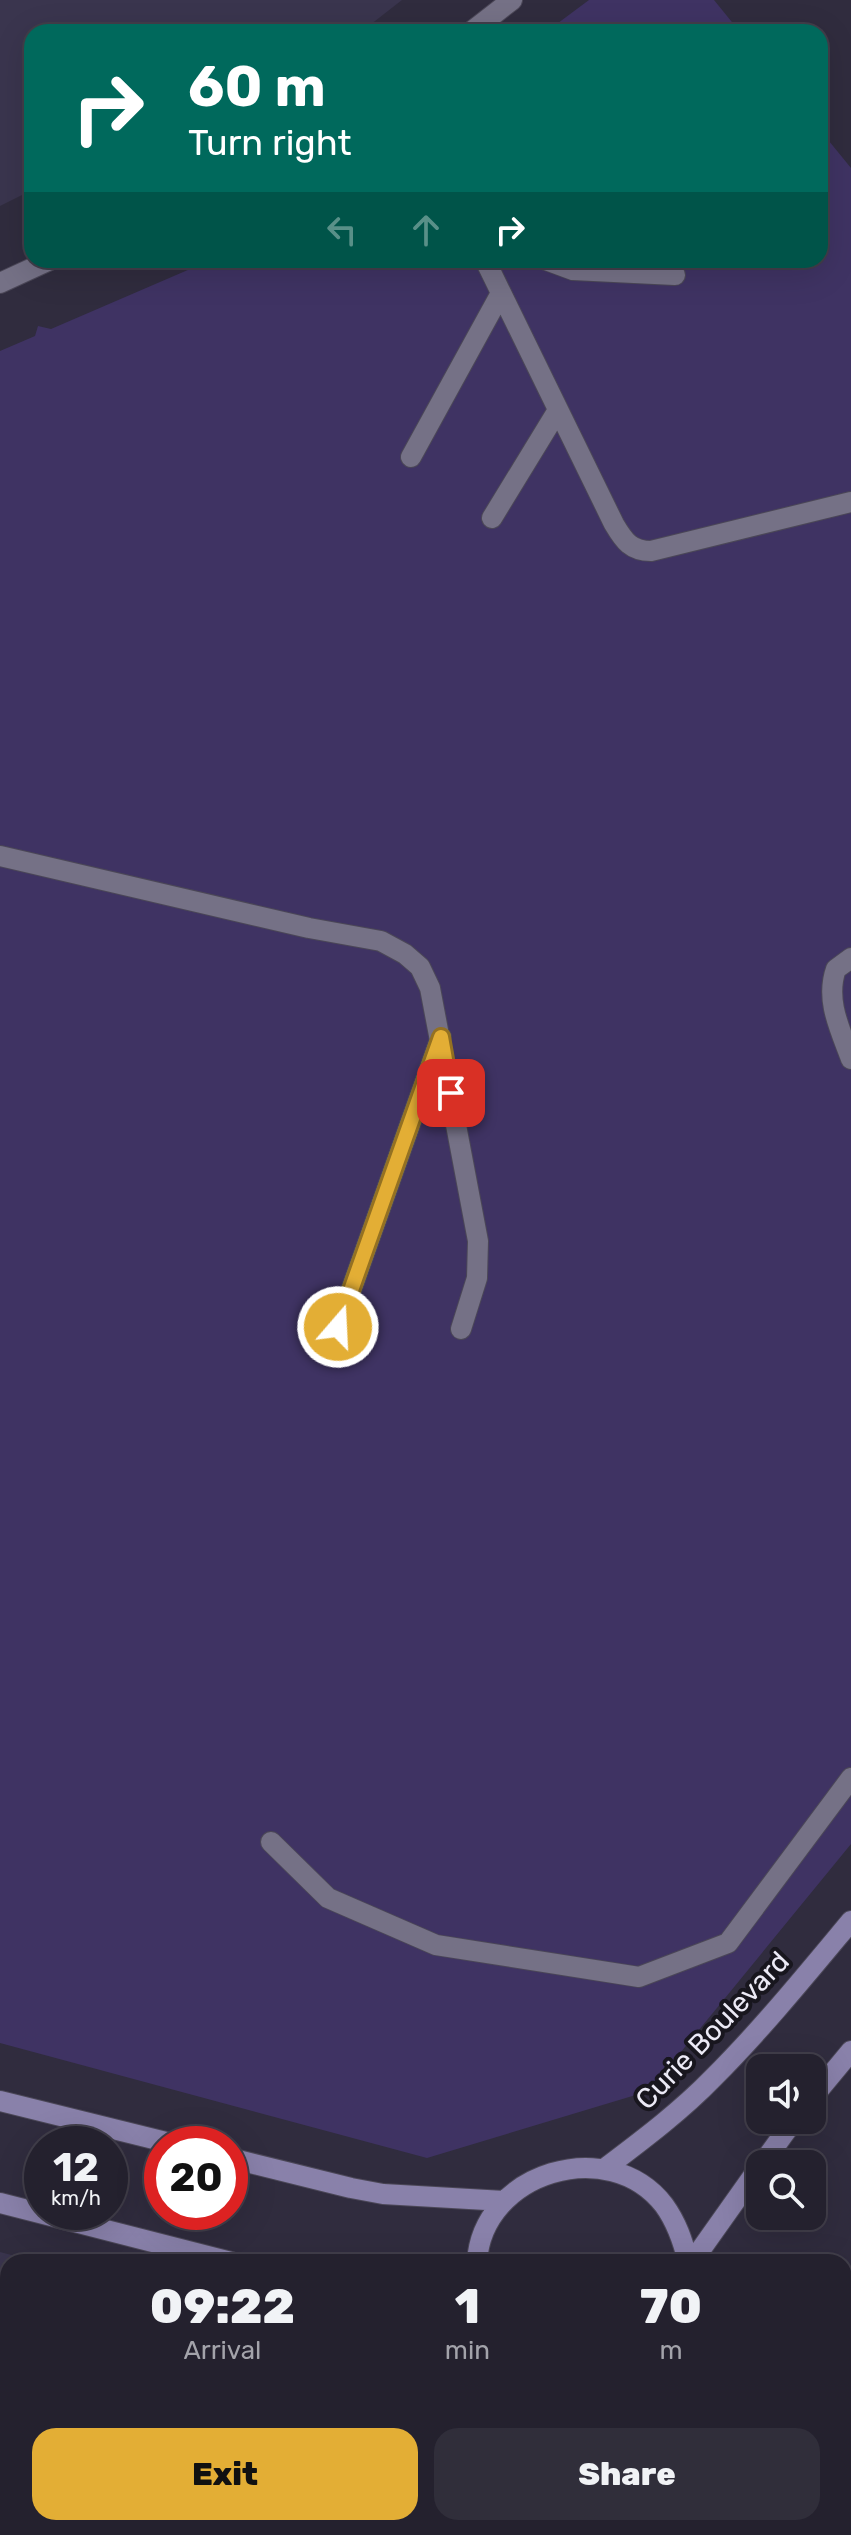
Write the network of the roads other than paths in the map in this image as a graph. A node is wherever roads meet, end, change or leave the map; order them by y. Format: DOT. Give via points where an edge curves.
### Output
graph roads {
  1 [pos="512,0"];
  2 [pos="481,24"];
  3 [pos="33,268"];
  4 [pos="489,268"];
  5 [pos="568,268"];
  6 [pos="675,275"];
  7 [pos="0,283"];
  8 [pos="501,293"];
  9 [pos="558,410"];
  10 [pos="411,457"];
  11 [pos="851,502"];
  12 [pos="492,518"];
  13 [pos="0,856"];
  14 [pos="851,958"];
  15 [pos="441,1037"];
  16 [pos="851,1059"];
  17 [pos="338,1327"];
  18 [pos="461,1329"];
  19 [pos="851,1778"];
  20 [pos="271,1842"];
  21 [pos="851,1921"];
  22 [pos="851,2051"];
  23 [pos="826,2081"];
  24 [pos="0,2101"];
  25 [pos="144,2137"];
  26 [pos="248,2162"];
  27 [pos="604,2169"];
  28 [pos="746,2185"];
  29 [pos="504,2201"];
  30 [pos="0,2203"];
  31 [pos="200,2254"];
  32 [pos="479,2254"];
  33 [pos="688,2254"];
  34 [pos="696,2254"];
  1 -- 2 [label="street"];
  3 -- 7 [label="street"];
  4 -- 8 [label="street"];
  5 -- 6 [label="street"];
  8 -- 9 [label="street"];
  8 -- 10 [label="street"];
  9 -- 11 [label="street" via="614,524 627,545 640,551"];
  9 -- 12 [label="street"];
  13 -- 15 [label="street" via="381,941 420,967"];
  14 -- 16 [label="street" via="836,969 831,993"];
  15 -- 17 [label="street"];
  15 -- 18 [label="street" via="478,1241 477,1278"];
  19 -- 20 [label="street" via="728,1943 639,1977 436,1945 328,1898"];
  21 -- 27 [label="street, Curie Boulevard" via="711,2080"];
  22 -- 23 [label="street"];
  24 -- 25 [label="street"];
  26 -- 29 [label="street" via="383,2194"];
  27 -- 29 [label="street" via="550,2172 525,2183"];
  27 -- 33 [label="street" via="636,2181 663,2203"];
  28 -- 34 [label="street"];
  29 -- 32 [label="street" via="487,2225"];
  30 -- 31 [label="street"];
}
